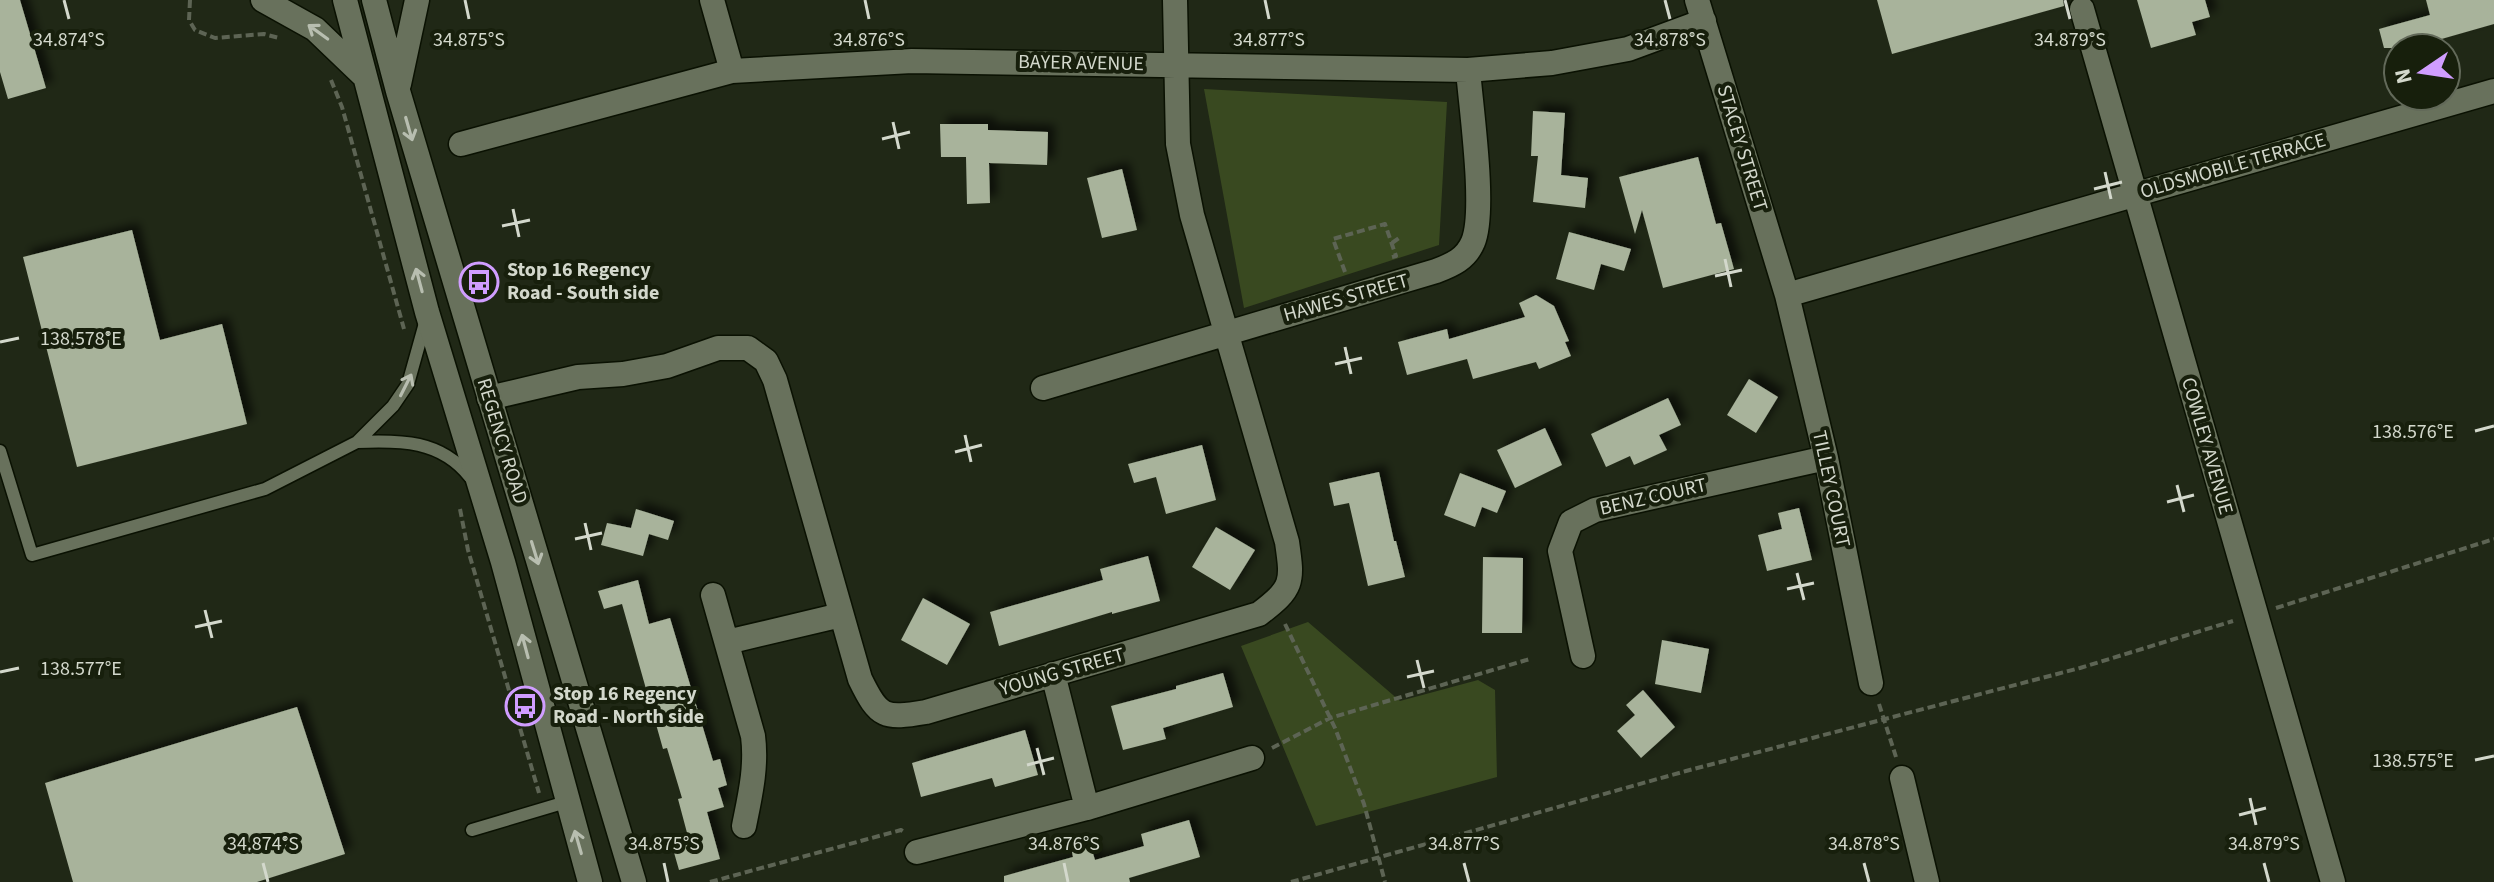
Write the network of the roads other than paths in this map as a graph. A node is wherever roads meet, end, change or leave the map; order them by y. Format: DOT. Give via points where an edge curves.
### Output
graph roads {
  1 [pos="263,0"];
  2 [pos="345,0"];
  3 [pos="374,0"];
  4 [pos="417,0"];
  5 [pos="712,0"];
  6 [pos="1175,0"];
  7 [pos="2082,9"];
  8 [pos="1700,11"];
  9 [pos="1175,64"];
  10 [pos="1468,70"];
  11 [pos="732,71"];
  12 [pos="364,76"];
  13 [pos="398,91"];
  14 [pos="2494,91"];
  15 [pos="461,144"];
  16 [pos="2135,194"];
  17 [pos="1787,295"];
  18 [pos="427,312"];
  19 [pos="1226,333"];
  20 [pos="1043,388"];
  21 [pos="489,398"];
  22 [pos="457,408"];
  23 [pos="357,442"];
  24 [pos="0,451"];
  25 [pos="1826,458"];
  26 [pos="482,493"];
  27 [pos="713,595"];
  28 [pos="841,615"];
  29 [pos="727,642"];
  30 [pos="1583,656"];
  31 [pos="1053,674"];
  32 [pos="1871,683"];
  33 [pos="1252,758"];
  34 [pos="1902,778"];
  35 [pos="606,790"];
  36 [pos="555,806"];
  37 [pos="1087,808"];
  38 [pos="744,826"];
  39 [pos="472,830"];
  40 [pos="923,851"];
  41 [pos="590,882"];
  42 [pos="634,882"];
  43 [pos="1927,882"];
  44 [pos="2333,882"];
  12 -- 1 [label="street, one-way" via="315,29"];
  2 -- 12 [label="street, REGENCY ROAD"];
  3 -- 13 [label="street, REGENCY ROAD"];
  4 -- 13 [label="street"];
  5 -- 11 [label="street"];
  6 -- 9 [label="street"];
  7 -- 16 [label="street, COWLEY AVENUE"];
  8 -- 10 [label="street, BAYER AVENUE" via="1628,49"];
  8 -- 17 [label="street, STACEY STREET"];
  9 -- 10 [label="street, BAYER AVENUE"];
  9 -- 11 [label="street, BAYER AVENUE" via="912,61"];
  9 -- 19 [label="street" via="1178,144"];
  10 -- 19 [label="street, HAWES STREET" via="1478,210 1473,242 1459,262"];
  11 -- 15 [label="street, BAYER AVENUE"];
  18 -- 12 [label="street, REGENCY ROAD, one-way"];
  13 -- 21 [label="street, REGENCY ROAD, one-way"];
  14 -- 16 [label="street, OLDSMOBILE TERRACE"];
  16 -- 17 [label="street, OLDSMOBILE TERRACE"];
  16 -- 44 [label="street, COWLEY AVENUE"];
  17 -- 25 [label="street, TILLEY COURT"];
  18 -- 22 [label="street, REGENCY ROAD"];
  23 -- 18 [label="lane, one-way" via="408,384"];
  19 -- 20 [label="street, HAWES STREET"];
  19 -- 31 [label="street, YOUNG STREET" via="1287,542 1292,578 1259,614"];
  21 -- 22 [label="street"];
  21 -- 28 [label="street, YOUNG STREET" via="578,377 667,366 718,348 748,348 766,361 775,380"];
  21 -- 35 [label="street, REGENCY ROAD, one-way"];
  22 -- 26 [label="street, REGENCY ROAD"];
  23 -- 24 [label="lane" via="265,489 32,555"];
  23 -- 26 [label="lane" via="396,440 426,447 460,465"];
  25 -- 30 [label="street, BENZ COURT" via="1595,510 1571,522 1560,551"];
  25 -- 32 [label="street, TILLEY COURT"];
  36 -- 26 [label="street, REGENCY ROAD, one-way"];
  27 -- 29 [label="street"];
  28 -- 29 [label="street"];
  28 -- 31 [label="street, YOUNG STREET" via="873,707 895,717"];
  29 -- 38 [label="street" via="755,756"];
  31 -- 37 [label="street"];
  33 -- 37 [label="street"];
  34 -- 43 [label="street"];
  35 -- 36 [label="street"];
  35 -- 42 [label="street, REGENCY ROAD"];
  36 -- 39 [label="lane"];
  41 -- 36 [label="street, REGENCY ROAD, one-way"];
  37 -- 40 [label="street"];
}
